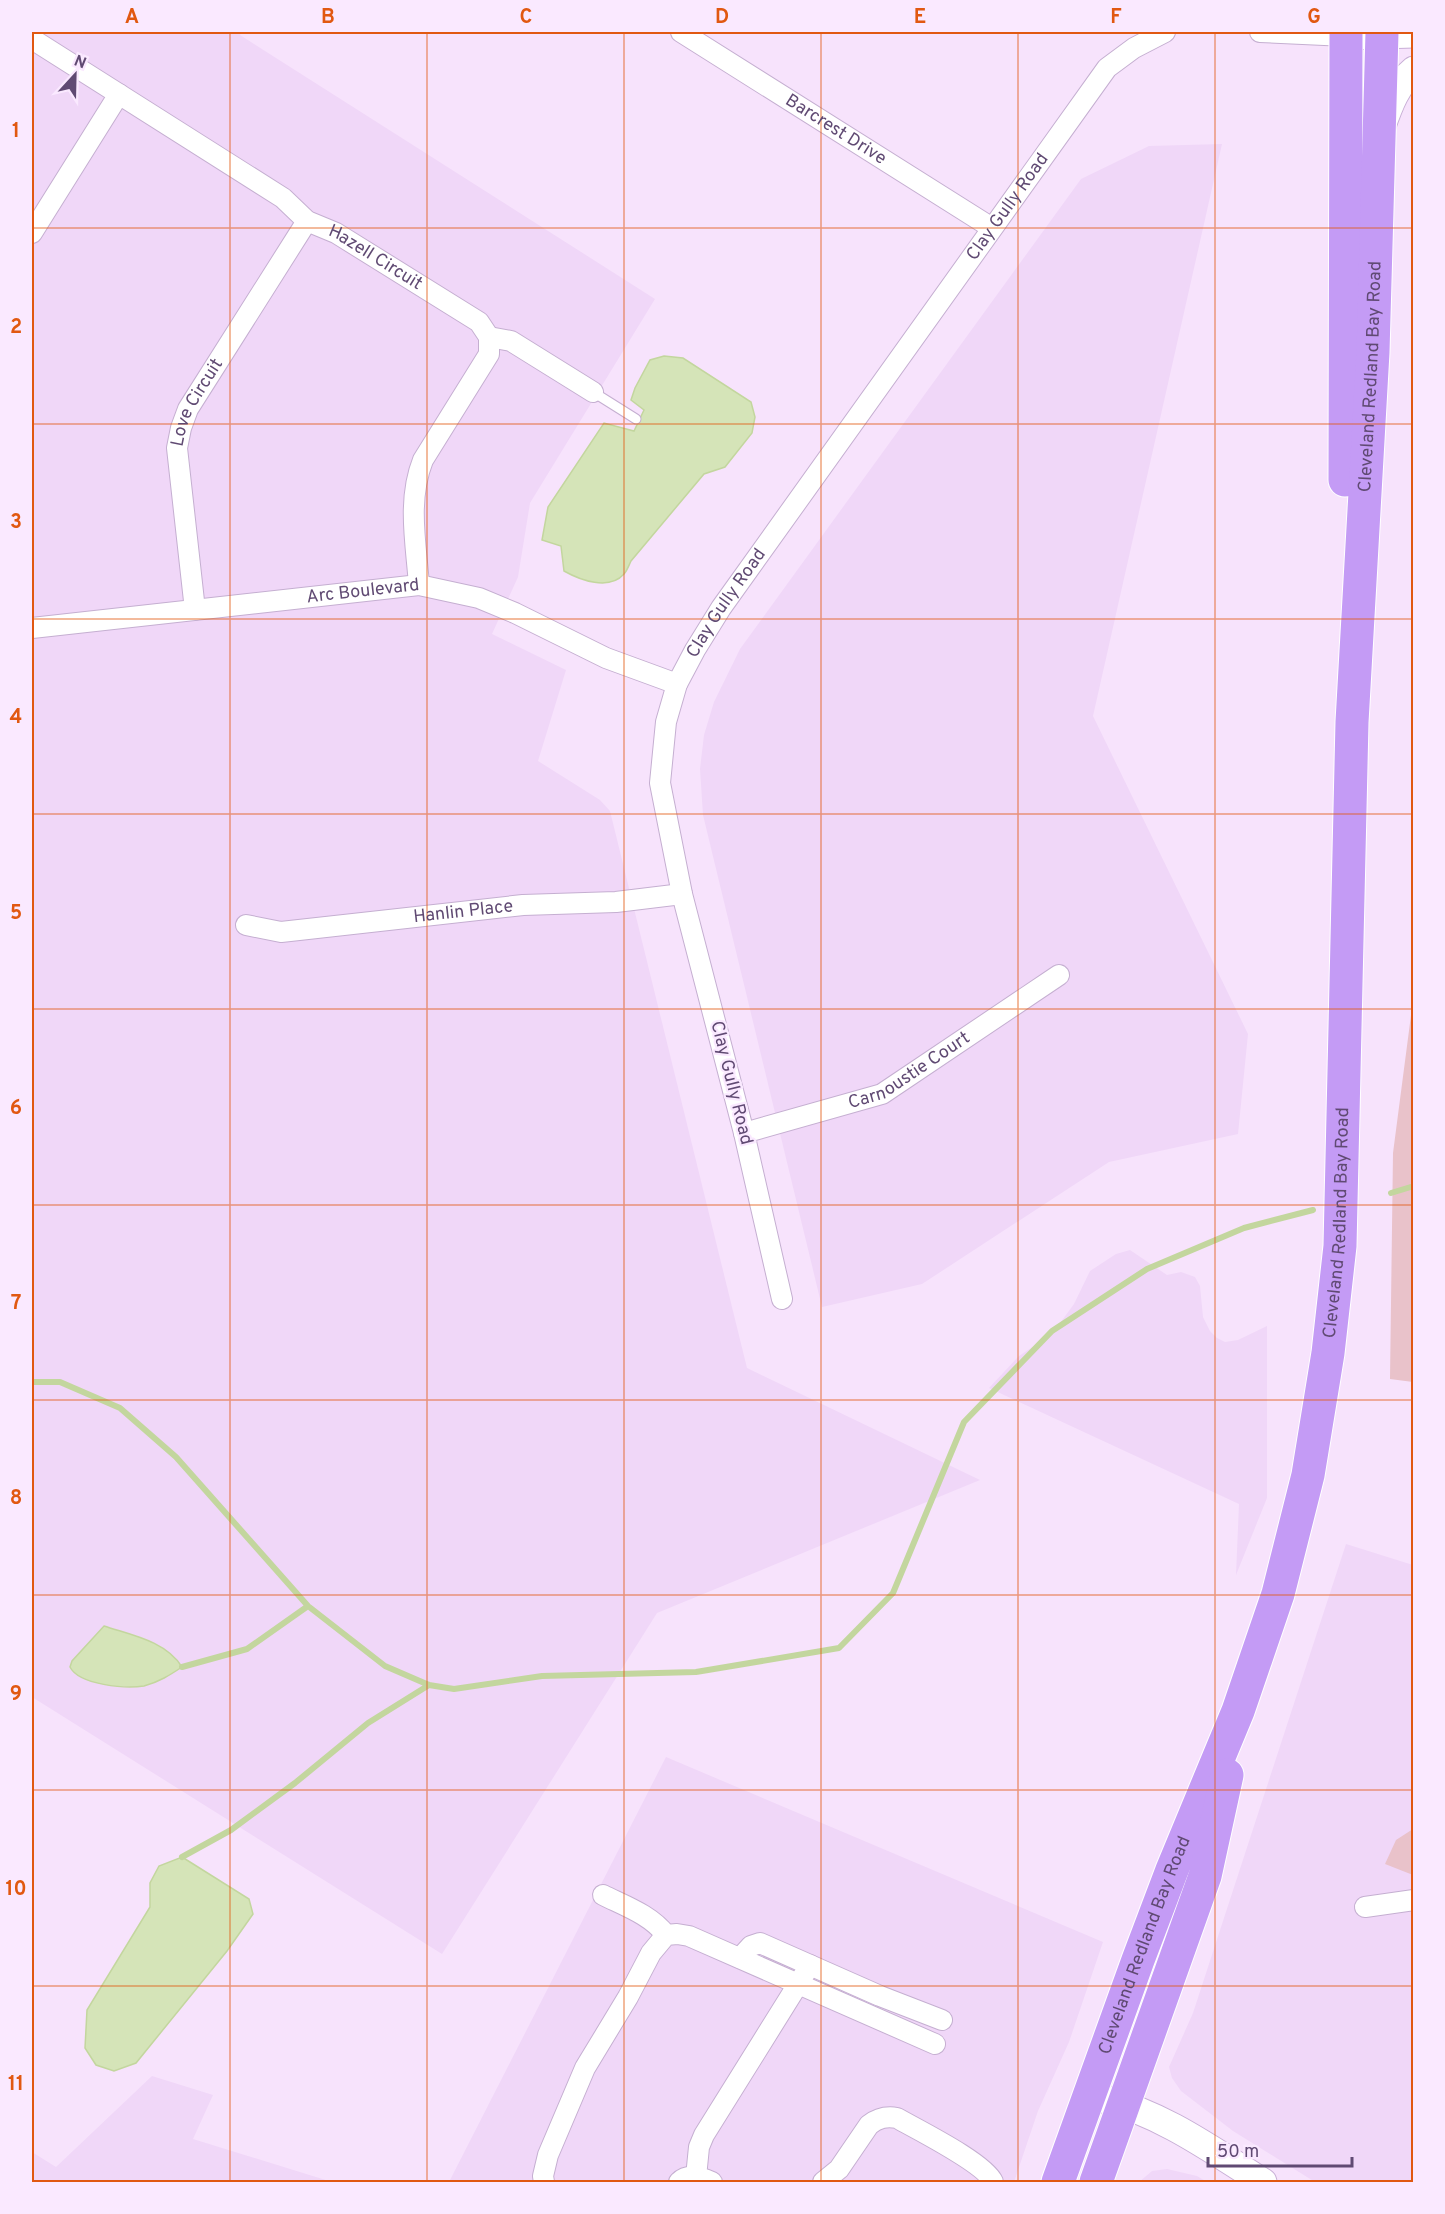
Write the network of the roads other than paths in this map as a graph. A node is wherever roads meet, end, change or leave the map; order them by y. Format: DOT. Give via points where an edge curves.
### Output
graph roads {
  1 [pos="681,32"];
  2 [pos="1165,32"];
  3 [pos="1260,32"];
  4 [pos="1393,33"];
  5 [pos="1346,34"];
  6 [pos="32,39"];
  7 [pos="1413,70"];
  8 [pos="119,94"];
  9 [pos="1381,128"];
  10 [pos="308,221"];
  11 [pos="992,228"];
  12 [pos="32,233"];
  13 [pos="489,337"];
  14 [pos="593,392"];
  15 [pos="636,419"];
  16 [pos="419,585"];
  17 [pos="195,610"];
  18 [pos="32,628"];
  19 [pos="677,684"];
  20 [pos="1352,722"];
  21 [pos="682,894"];
  22 [pos="246,925"];
  23 [pos="1059,975"];
  24 [pos="744,1133"];
  25 [pos="782,1299"];
  26 [pos="1238,1711"];
  27 [pos="603,1895"];
  28 [pos="1413,1900"];
  29 [pos="1365,1907"];
  30 [pos="666,1935"];
  31 [pos="740,1958"];
  32 [pos="810,1965"];
  33 [pos="799,1985"];
  34 [pos="942,2020"];
  35 [pos="935,2043"];
  36 [pos="1088,2095"];
  37 [pos="1123,2104"];
  38 [pos="696,2181"];
  39 [pos="544,2182"];
  40 [pos="824,2182"];
  41 [pos="993,2182"];
  42 [pos="1058,2182"];
  43 [pos="1096,2182"];
  44 [pos="1263,2182"];
  1 -- 11 [label="street, Barcrest Drive"];
  2 -- 11 [label="street, Clay Gully Road" via="1107,68"];
  3 -- 5 [label="street"];
  4 -- 5 [label="street"];
  4 -- 9 [label="highway, Cleveland Redland Bay Road"];
  5 -- 20 [label="highway, Cleveland Redland Bay Road" via="1344,463"];
  6 -- 8 [label="street, Hazell Circuit"];
  7 -- 9 [label="street" via="1391,101"];
  8 -- 10 [label="street, Hazell Circuit" via="283,198"];
  8 -- 12 [label="street"];
  9 -- 20 [label="highway, Cleveland Redland Bay Road"];
  10 -- 13 [label="street, Hazell Circuit" via="336,233 479,322"];
  10 -- 17 [label="street, Love Circuit" via="188,409 181,428 177,448"];
  11 -- 19 [label="street, Clay Gully Road" via="722,608"];
  13 -- 14 [label="street" via="511,341"];
  13 -- 16 [label="street" via="489,354 423,460 416,478 413,498"];
  14 -- 15 [label="lane"];
  16 -- 17 [label="street, Arc Boulevard"];
  16 -- 19 [label="street, Arc Boulevard" via="478,598 606,658"];
  17 -- 18 [label="street, Arc Boulevard"];
  19 -- 21 [label="street, Clay Gully Road" via="666,723 660,783"];
  20 -- 26 [label="highway, Cleveland Redland Bay Road" via="1340,1235 1328,1353 1308,1475 1278,1594"];
  21 -- 22 [label="street, Hanlin Place" via="616,903 523,905 281,932"];
  21 -- 24 [label="street, Clay Gully Road"];
  23 -- 24 [label="street, Carnoustie Court" via="882,1094"];
  24 -- 25 [label="street, Clay Gully Road"];
  26 -- 36 [label="highway, Cleveland Redland Bay Road" via="1172,1870"];
  26 -- 37 [label="highway, Cleveland Redland Bay Road" via="1205,1876"];
  27 -- 30 [label="street" via="651,1919"];
  28 -- 29 [label="street"];
  30 -- 31 [label="street" via="689,1936"];
  30 -- 39 [label="street" via="651,1953 585,2068 548,2155"];
  31 -- 32 [label="street" via="760,1943"];
  31 -- 33 [label="street"];
  32 -- 33 [label="street"];
  32 -- 34 [label="street"];
  33 -- 35 [label="street"];
  33 -- 38 [label="street" via="704,2135 699,2146"];
  36 -- 37 [label="street"];
  36 -- 42 [label="highway, Cleveland Redland Bay Road"];
  37 -- 43 [label="highway, Cleveland Redland Bay Road"];
  37 -- 44 [label="street" via="1179,2129"];
  40 -- 41 [label="street" via="839,2169 869,2125 889,2117 971,2161"];
}
